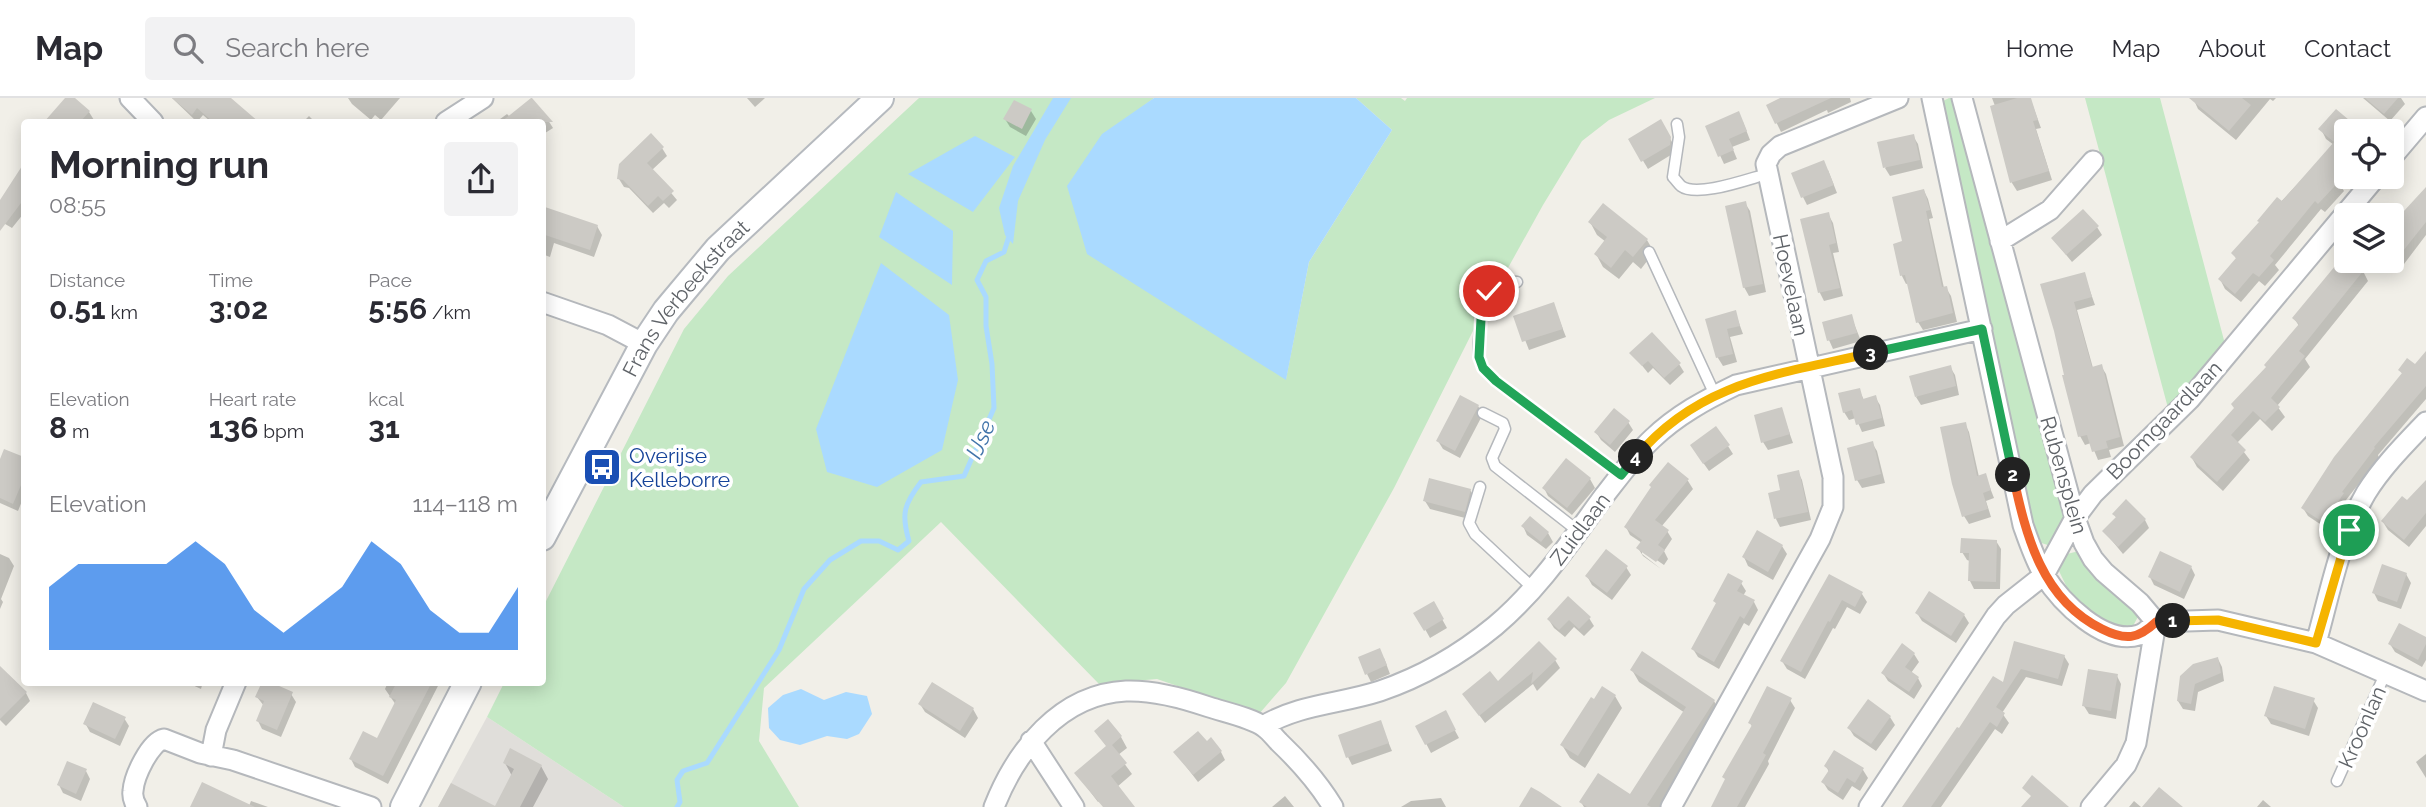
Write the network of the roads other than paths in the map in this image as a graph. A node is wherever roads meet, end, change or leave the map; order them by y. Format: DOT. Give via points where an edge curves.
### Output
graph roads {
  1 [pos="130,98"];
  2 [pos="483,98"];
  3 [pos="880,98"];
  4 [pos="1898,98"];
  5 [pos="1931,98"];
  6 [pos="1962,98"];
  7 [pos="2426,117"];
  8 [pos="150,119"];
  9 [pos="451,119"];
  10 [pos="1676,124"];
  11 [pos="2404,144"];
  12 [pos="2093,161"];
  13 [pos="1767,174"];
  14 [pos="2366,189"];
  15 [pos="2000,241"];
  16 [pos="1649,252"];
  17 [pos="1517,282"];
  18 [pos="546,304"];
  19 [pos="1982,329"];
  20 [pos="644,344"];
  21 [pos="1808,367"];
  22 [pos="1715,395"];
  23 [pos="1483,414"];
  24 [pos="2426,422"];
  25 [pos="1621,475"];
  26 [pos="1480,486"];
  27 [pos="2075,518"];
  28 [pos="546,529"];
  29 [pos="1578,531"];
  30 [pos="2044,575"];
  31 [pos="1534,589"];
  32 [pos="2156,622"];
  33 [pos="2316,643"];
  34 [pos="2386,672"];
  35 [pos="234,686"];
  36 [pos="466,686"];
  37 [pos="2426,691"];
  38 [pos="1263,726"];
  39 [pos="1031,741"];
  40 [pos="211,755"];
  41 [pos="2337,781"];
  42 [pos="137,807"];
  43 [pos="371,807"];
  44 [pos="404,807"];
  45 [pos="994,807"];
  46 [pos="1074,807"];
  47 [pos="1333,807"];
  48 [pos="1671,807"];
  49 [pos="1869,807"];
  50 [pos="2091,807"];
  1 -- 8 [label="street"];
  2 -- 9 [label="street"];
  3 -- 20 [label="main road, Frans Verbeekstraat" via="718,249"];
  4 -- 13 [label="street" via="1780,146 1766,164"];
  5 -- 19 [label="street"];
  6 -- 15 [label="street, Rubensplein"];
  7 -- 11 [label="street"];
  10 -- 13 [label="lane" via="1674,177 1682,187 1718,187"];
  12 -- 15 [label="street" via="2050,210"];
  13 -- 21 [label="street, Hoevelaan"];
  14 -- 27 [label="street, Boomgaardlaan" via="2190,399 2093,494"];
  15 -- 27 [label="street, Rubensplein"];
  16 -- 22 [label="lane"];
  17 -- 25 [label="lane" via="1507,281 1482,300 1479,357 1483,368"];
  18 -- 20 [label="street" via="608,325"];
  19 -- 21 [label="street, Zuidlaan"];
  19 -- 30 [label="street" via="2023,525"];
  20 -- 28 [label="main road, Frans Verbeekstraat"];
  21 -- 22 [label="street, Zuidlaan" via="1736,385"];
  21 -- 48 [label="street, Hoevelaan" via="1833,477 1833,507 1820,539"];
  22 -- 25 [label="street, Zuidlaan" via="1674,420"];
  23 -- 29 [label="lane" via="1503,423 1505,429 1492,458 1495,466"];
  24 -- 33 [label="street" via="2367,493 2349,530"];
  25 -- 29 [label="street, Zuidlaan"];
  26 -- 31 [label="lane" via="1469,523"];
  27 -- 30 [label="street, Boomgaardlaan"];
  27 -- 32 [label="street, Rubensplein" via="2093,559"];
  29 -- 31 [label="street, Zuidlaan"];
  30 -- 32 [label="street" via="2065,603 2111,634 2143,635"];
  30 -- 49 [label="street, Boomgaardlaan" via="1996,616"];
  31 -- 38 [label="street, Zuidlaan" via="1495,626 1442,663 1380,691 1299,709"];
  32 -- 33 [label="street, Kroonlan" via="2218,620"];
  32 -- 50 [label="street" via="2136,743 2126,765"];
  33 -- 34 [label="street, Kroonlan"];
  34 -- 37 [label="street, Kroonlan"];
  34 -- 41 [label="lane, Kroonlan"];
  35 -- 40 [label="street"];
  36 -- 44 [label="main road"];
  38 -- 39 [label="street" via="1187,699 1124,691 1086,700"];
  38 -- 47 [label="street" via="1320,785"];
  39 -- 45 [label="street" via="1004,780"];
  39 -- 46 [label="street"];
  40 -- 42 [label="street" via="168,739 156,742 133,786"];
  40 -- 43 [label="street"];
}
